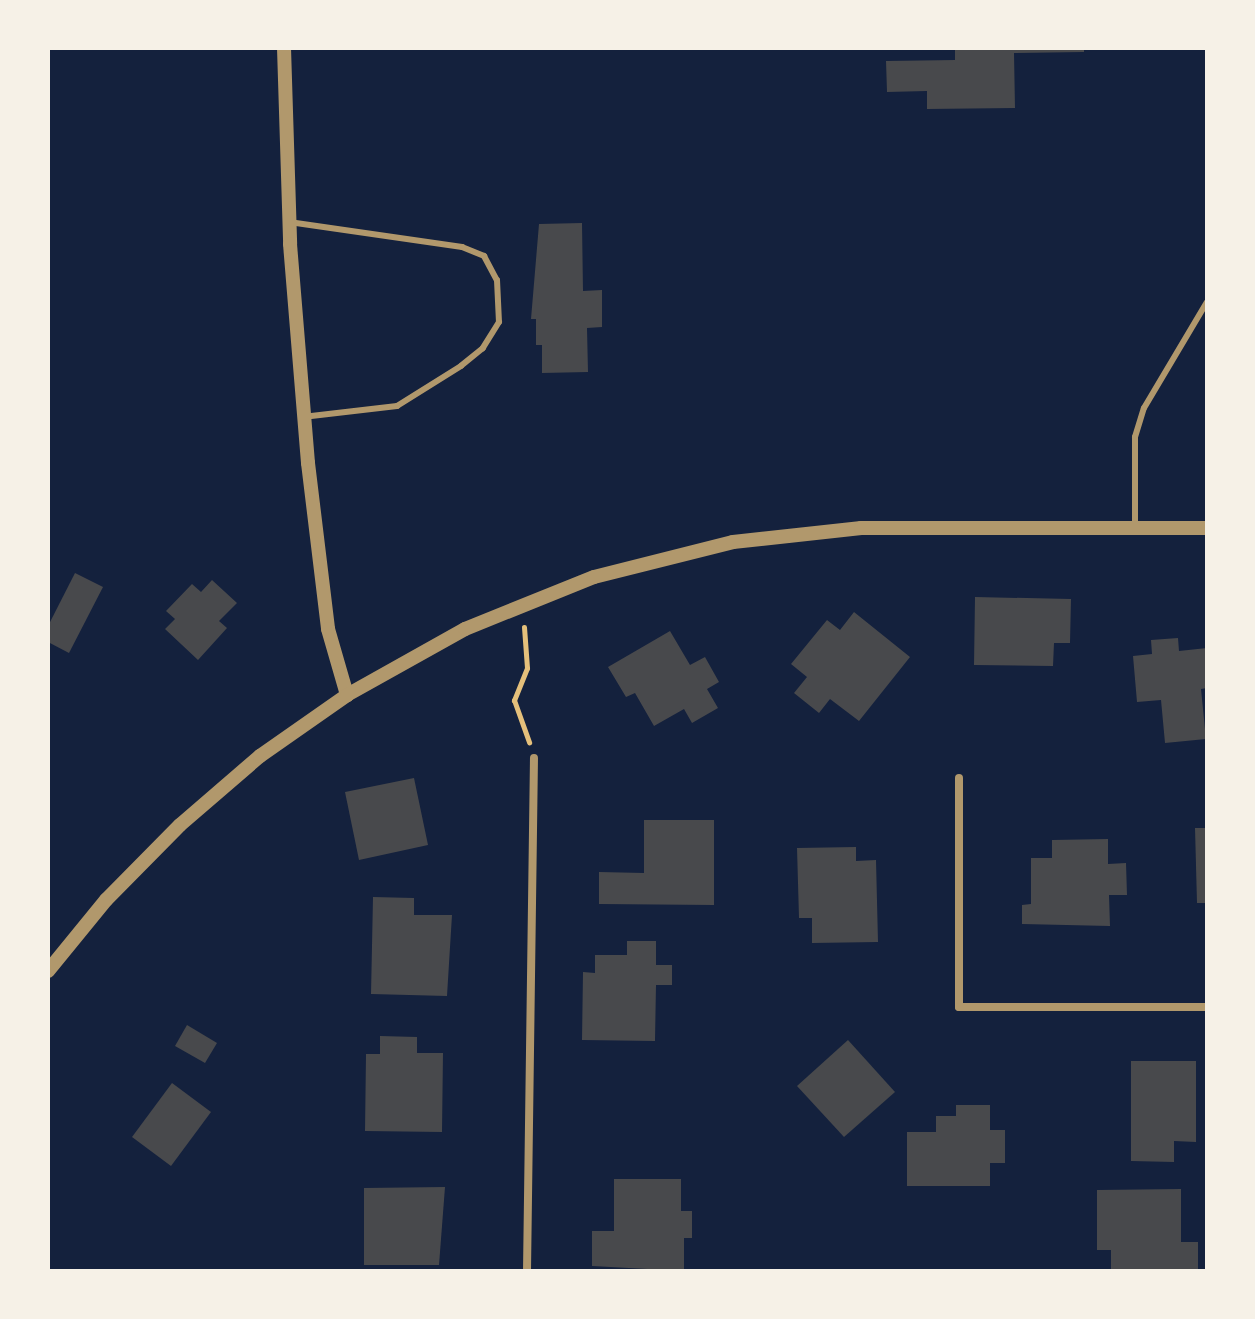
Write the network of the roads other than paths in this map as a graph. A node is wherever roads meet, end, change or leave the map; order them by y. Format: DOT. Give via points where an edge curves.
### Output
graph roads {
  1 [pos="284,48"];
  2 [pos="289,222"];
  3 [pos="1207,302"];
  4 [pos="303,417"];
  5 [pos="1135,528"];
  6 [pos="1207,528"];
  7 [pos="347,695"];
  8 [pos="534,758"];
  9 [pos="959,778"];
  10 [pos="48,971"];
  11 [pos="1207,1007"];
  12 [pos="527,1271"];
  1 -- 2 [label="street"];
  2 -- 4 [label="street"];
  2 -- 4 [label="lane" via="462,247 484,256 497,280 499,322 483,348 461,366 397,406"];
  3 -- 5 [label="lane" via="1144,408 1135,437"];
  4 -- 7 [label="street" via="328,629"];
  5 -- 6 [label="street"];
  5 -- 7 [label="street" via="861,528 733,542 594,577 512,609"];
  7 -- 10 [label="street" via="260,756 180,825 106,900"];
  8 -- 12 [label="street"];
  9 -- 11 [label="street" via="959,1007"];
}
